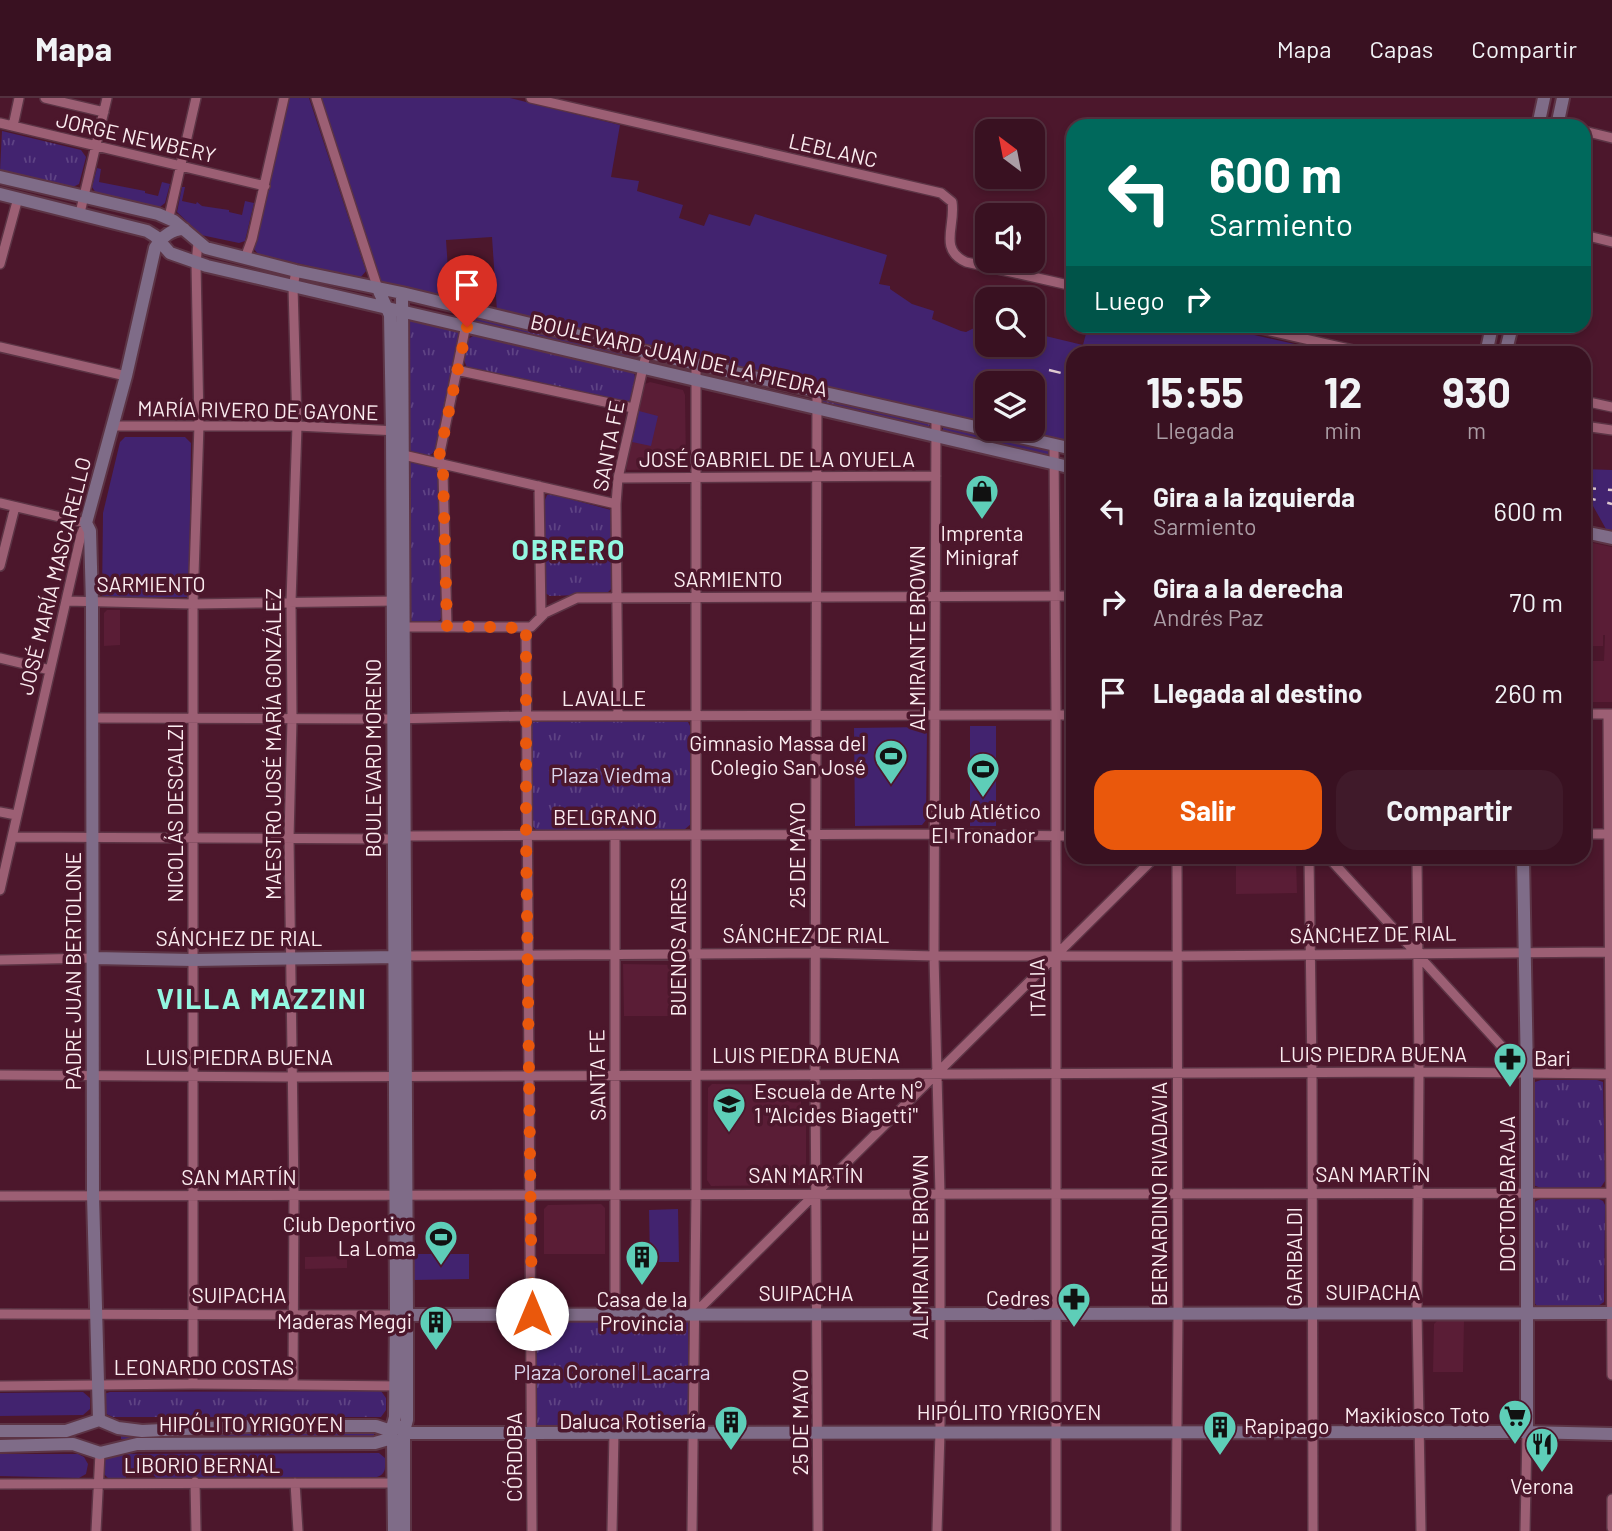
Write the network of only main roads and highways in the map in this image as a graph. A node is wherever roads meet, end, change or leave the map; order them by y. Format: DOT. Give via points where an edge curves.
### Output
graph roads {
  1 [pos="1544,98"];
  2 [pos="1563,98"];
  3 [pos="1539,119"];
  4 [pos="1559,119"];
  5 [pos="0,177"];
  6 [pos="0,194"];
  7 [pos="184,229"];
  8 [pos="159,241"];
  9 [pos="170,253"];
  10 [pos="150,272"];
  11 [pos="378,289"];
  12 [pos="402,293"];
  13 [pos="388,309"];
  14 [pos="403,312"];
  15 [pos="397,431"];
  16 [pos="1066,448"];
  17 [pos="1066,467"];
  18 [pos="86,523"];
  19 [pos="1591,534"];
  20 [pos="1612,538"];
  21 [pos="1523,864"];
  22 [pos="399,957"];
  23 [pos="94,958"];
  24 [pos="1612,1313"];
  25 [pos="1528,1314"];
  26 [pos="402,1315"];
  27 [pos="99,1423"];
  28 [pos="0,1431"];
  29 [pos="1527,1432"];
  30 [pos="397,1434"];
  31 [pos="1612,1434"];
  32 [pos="0,1446"];
  33 [pos="100,1451"];
  34 [pos="399,1483"];
  35 [pos="394,1531"];
  36 [pos="404,1531"];
  1 -- 3 [label="main road"];
  2 -- 4 [label="main road"];
  5 -- 7 [label="main road, BOULEVARD JUAN DE LA PIEDRA" via="169,217"];
  6 -- 8 [label="main road, BOULEVARD JUAN DE LA PIEDRA" via="147,231"];
  7 -- 8 [label="main road"];
  7 -- 11 [label="main road, BOULEVARD JUAN DE LA PIEDRA" via="206,248"];
  8 -- 9 [label="main road, BOULEVARD JUAN DE LA PIEDRA"];
  8 -- 10 [label="main road, JOSÉ MARÍA MASCARELLO"];
  9 -- 10 [label="main road" via="155,262"];
  9 -- 13 [label="main road, BOULEVARD JUAN DE LA PIEDRA"];
  10 -- 18 [label="main road, JOSÉ MARÍA MASCARELLO"];
  11 -- 12 [label="main road, BOULEVARD JUAN DE LA PIEDRA"];
  11 -- 13 [label="main road, BOULEVARD MORENO"];
  12 -- 14 [label="main road, BOULEVARD MORENO"];
  12 -- 16 [label="main road, BOULEVARD JUAN DE LA PIEDRA"];
  13 -- 14 [label="main road, BOULEVARD JUAN DE LA PIEDRA"];
  13 -- 15 [label="main road, BOULEVARD MORENO"];
  14 -- 15 [label="main road, BOULEVARD MORENO"];
  14 -- 17 [label="main road, BOULEVARD JUAN DE LA PIEDRA"];
  15 -- 22 [label="main road, BOULEVARD MORENO"];
  18 -- 23 [label="main road, PADRE JUAN BERTOLONE" via="92,603"];
  19 -- 20 [label="main road"];
  21 -- 25 [label="main road, DOCTOR BARAJA"];
  22 -- 23 [label="main road, SÁNCHEZ DE RIAL"];
  22 -- 26 [label="main road, BOULEVARD MORENO"];
  23 -- 27 [label="main road, PADRE JUAN BERTOLONE" via="93,1195"];
  24 -- 25 [label="main road, SUIPACHA"];
  25 -- 26 [label="main road, SUIPACHA"];
  25 -- 29 [label="main road, DOCTOR BARAJA"];
  26 -- 30 [label="main road, BOULEVARD MORENO"];
  27 -- 28 [label="main road, HIPÓLITO YRIGOYEN" via="66,1431"];
  27 -- 30 [label="main road, HIPÓLITO YRIGOYEN" via="142,1431 376,1426"];
  27 -- 33 [label="main road" via="83,1438"];
  27 -- 33 [label="main road" via="117,1437"];
  29 -- 30 [label="main road, HIPÓLITO YRIGOYEN"];
  29 -- 31 [label="main road, HIPÓLITO YRIGOYEN"];
  30 -- 33 [label="main road, HIPÓLITO YRIGOYEN" via="375,1443 137,1444"];
  30 -- 34 [label="main road, BOULEVARD MORENO"];
  32 -- 33 [label="main road, HIPÓLITO YRIGOYEN" via="66,1444"];
  34 -- 35 [label="main road, BOULEVARD MORENO"];
  34 -- 36 [label="main road, BOULEVARD MORENO"];
}
